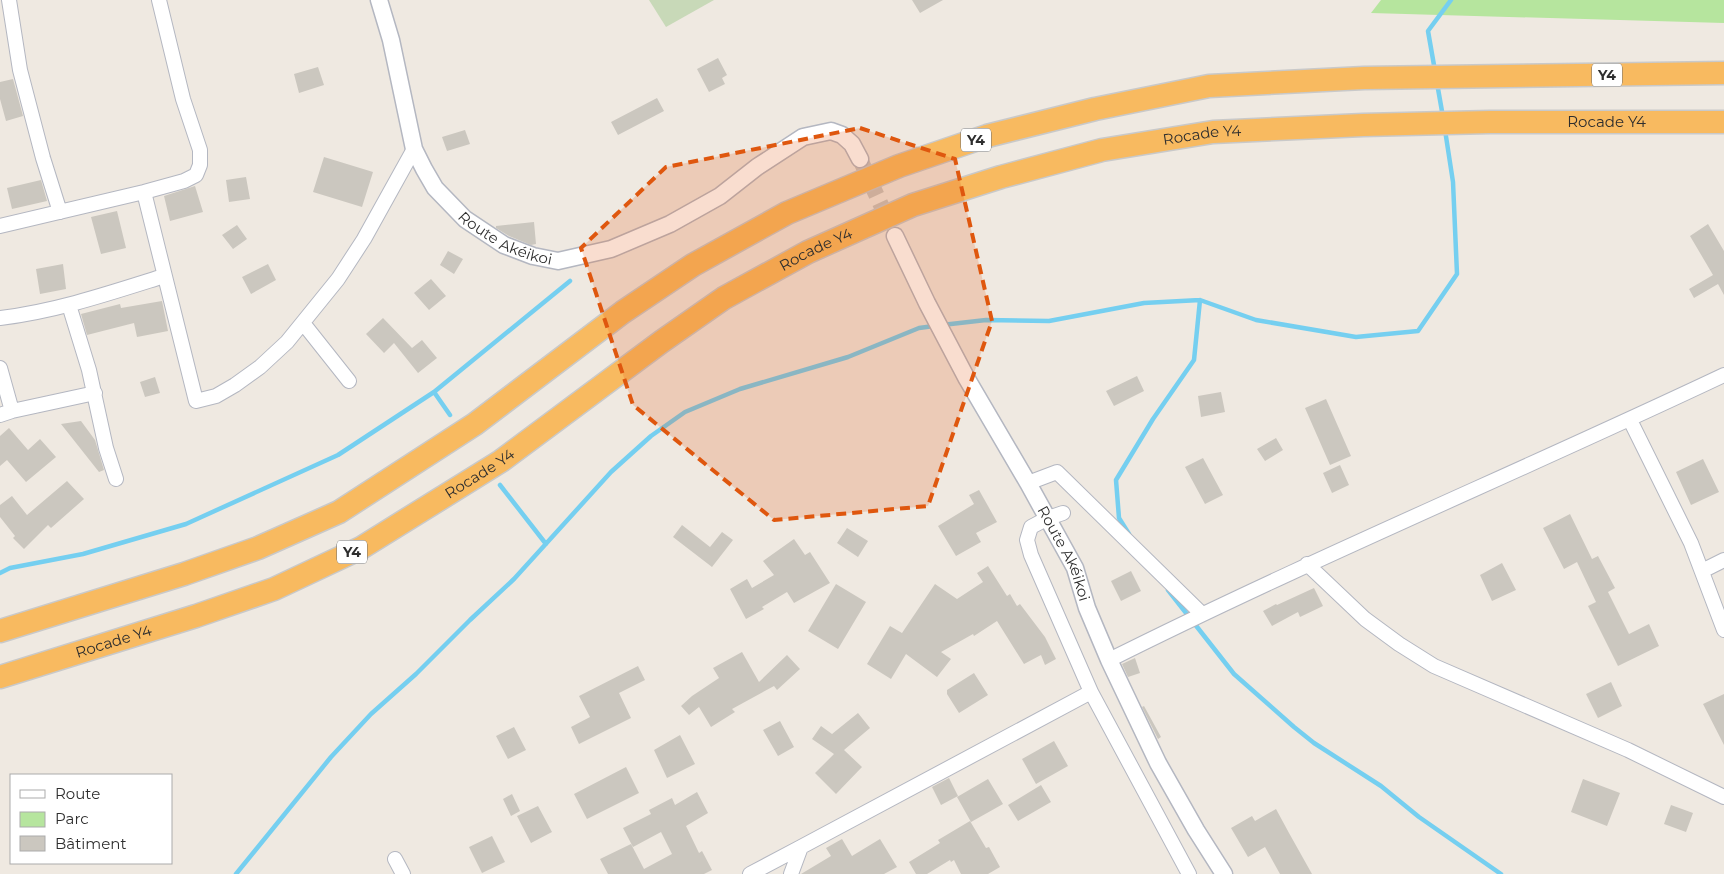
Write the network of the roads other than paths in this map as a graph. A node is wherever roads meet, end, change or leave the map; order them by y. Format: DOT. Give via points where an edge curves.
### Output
graph roads {
  1 [pos="9,0"];
  2 [pos="159,0"];
  3 [pos="379,0"];
  4 [pos="1724,73"];
  5 [pos="1724,122"];
  6 [pos="414,149"];
  7 [pos="860,159"];
  8 [pos="144,192"];
  9 [pos="60,212"];
  10 [pos="0,226"];
  11 [pos="895,236"];
  12 [pos="164,276"];
  13 [pos="70,305"];
  14 [pos="0,318"];
  15 [pos="303,322"];
  16 [pos="0,368"];
  17 [pos="1724,375"];
  18 [pos="349,381"];
  19 [pos="95,393"];
  20 [pos="6,413"];
  21 [pos="1630,420"];
  22 [pos="116,479"];
  23 [pos="1028,483"];
  24 [pos="1055,515"];
  25 [pos="1724,560"];
  26 [pos="1307,564"];
  27 [pos="1702,571"];
  28 [pos="1202,614"];
  29 [pos="1724,630"];
  30 [pos="0,631"];
  31 [pos="1109,660"];
  32 [pos="0,677"];
  33 [pos="1091,692"];
  34 [pos="1724,797"];
  35 [pos="801,847"];
  36 [pos="395,859"];
  37 [pos="403,874"];
  38 [pos="750,874"];
  39 [pos="790,874"];
  40 [pos="1189,874"];
  41 [pos="1224,874"];
  1 -- 9 [label="street" via="20,70"];
  2 -- 8 [label="street" via="183,99 200,150 200,165 196,175 184,181"];
  3 -- 6 [label="street, Route Akéikoi" via="391,40"];
  4 -- 30 [label="highway, Y4" via="1364,78 1209,86 1095,108 1005,131 899,166 787,213 693,265 623,312 475,424 339,512 258,548 184,574"];
  5 -- 32 [label="highway, Rocade Y4 / Y4" via="1490,122 1214,132 1102,150 914,204 808,252 724,298 501,461 361,548 274,588 196,616"];
  6 -- 7 [label="street, Route Akéikoi" via="435,188 465,220 504,245 558,261 612,249 670,224 720,196 803,136 831,131 842,135 852,144"];
  6 -- 15 [label="street" via="364,240"];
  8 -- 9 [label="street"];
  8 -- 12 [label="street"];
  9 -- 10 [label="street"];
  11 -- 23 [label="street, Route Akéikoi" via="967,379"];
  12 -- 13 [label="street"];
  12 -- 15 [label="street" via="196,401 216,396 248,376"];
  13 -- 14 [label="street"];
  13 -- 19 [label="street"];
  15 -- 18 [label="street"];
  16 -- 20 [label="street"];
  17 -- 21 [label="street"];
  19 -- 20 [label="street"];
  19 -- 22 [label="street"];
  21 -- 26 [label="street"];
  21 -- 27 [label="street"];
  23 -- 24 [label="street, Route Akéikoi"];
  23 -- 28 [label="street" via="1057,472"];
  24 -- 31 [label="street, Route Akéikoi"];
  24 -- 33 [label="street" via="1031,527 1026,540"];
  25 -- 27 [label="street"];
  26 -- 28 [label="street"];
  26 -- 34 [label="street" via="1365,619 1434,666 1628,750"];
  27 -- 29 [label="street"];
  28 -- 31 [label="street"];
  31 -- 41 [label="street, Route Akéikoi" via="1158,763"];
  33 -- 35 [label="street"];
  33 -- 40 [label="street"];
  35 -- 38 [label="street"];
  35 -- 39 [label="street"];
  36 -- 37 [label="street"];
}
